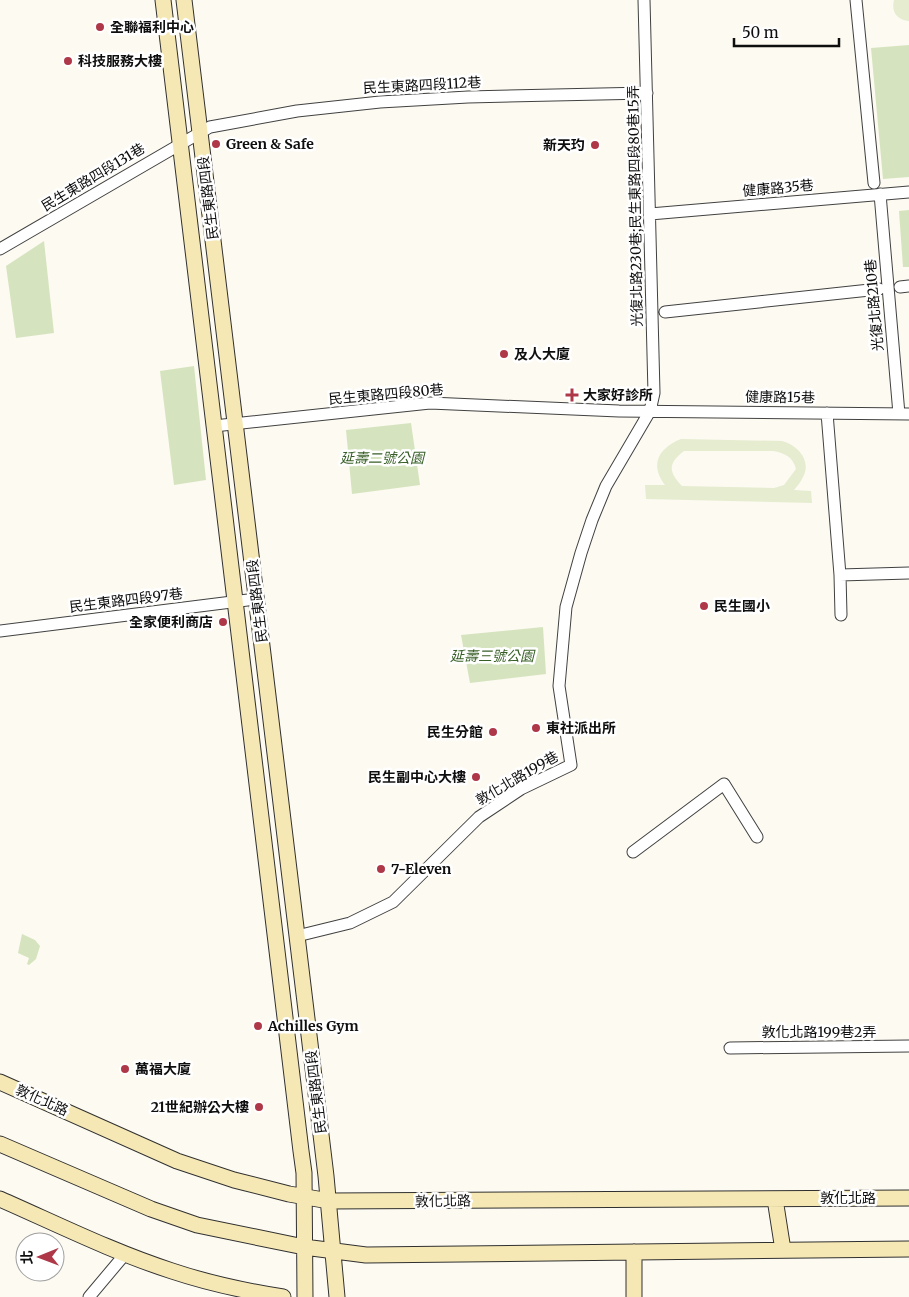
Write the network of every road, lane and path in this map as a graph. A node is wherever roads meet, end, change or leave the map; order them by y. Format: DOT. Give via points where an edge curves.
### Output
graph roads {
  1 [pos="163,0"];
  2 [pos="184,0"];
  3 [pos="644,0"];
  4 [pos="856,0"];
  5 [pos="647,93"];
  6 [pos="201,132"];
  7 [pos="180,144"];
  8 [pos="874,183"];
  9 [pos="909,192"];
  10 [pos="880,194"];
  11 [pos="650,214"];
  12 [pos="0,249"];
  13 [pos="879,289"];
  14 [pos="665,312"];
  15 [pos="650,410"];
  16 [pos="827,413"];
  17 [pos="904,414"];
  18 [pos="236,424"];
  19 [pos="214,426"];
  20 [pos="909,573"];
  21 [pos="840,575"];
  22 [pos="256,599"];
  23 [pos="234,601"];
  24 [pos="840,615"];
  25 [pos="0,631"];
  26 [pos="758,837"];
  27 [pos="633,852"];
  28 [pos="297,936"];
  29 [pos="909,1046"];
  30 [pos="730,1048"];
  31 [pos="0,1082"];
  32 [pos="0,1144"];
  33 [pos="304,1197"];
  34 [pos="909,1198"];
  35 [pos="0,1199"];
  36 [pos="775,1199"];
  37 [pos="329,1201"];
  38 [pos="304,1247"];
  39 [pos="909,1249"];
  40 [pos="783,1250"];
  41 [pos="333,1252"];
  42 [pos="634,1252"];
  43 [pos="126,1253"];
  44 [pos="89,1297"];
  45 [pos="283,1297"];
  46 [pos="305,1297"];
  47 [pos="338,1297"];
  48 [pos="634,1297"];
  1 -- 7 [label="street, 民生東路四段"];
  2 -- 6 [label="street, 民生東路四段"];
  3 -- 5 [label="street, 光復北路230巷;民生東路四段80巷15弄"];
  4 -- 8 [label="street"];
  5 -- 6 [label="street, 民生東路四段112巷" via="380,102 296,111 210,127"];
  5 -- 11 [label="street, 光復北路230巷;民生東路四段80巷15弄"];
  6 -- 7 [label="street, 民生東路四段131巷"];
  6 -- 18 [label="street, 民生東路四段"];
  7 -- 12 [label="street, 民生東路四段131巷"];
  7 -- 19 [label="street, 民生東路四段"];
  9 -- 10 [label="street, 健康路35巷"];
  10 -- 11 [label="street, 健康路35巷"];
  10 -- 17 [label="street, 光復北路210巷"];
  11 -- 15 [label="street, 光復北路230巷;民生東路四段80巷15弄" via="654,393"];
  13 -- 14 [label="street"];
  15 -- 16 [label="street, 健康路15巷"];
  15 -- 18 [label="street, 民生東路四段80巷" via="430,403"];
  15 -- 28 [label="street, 敦化北路199巷" via="606,486 592,520 566,607 559,686 570,765 521,790 479,817 393,902 350,923"];
  16 -- 17 [label="street, 健康路15巷"];
  16 -- 21 [label="street"];
  18 -- 19 [label="street, 民生東路四段80巷"];
  18 -- 22 [label="street, 民生東路四段"];
  19 -- 23 [label="street, 民生東路四段"];
  20 -- 21 [label="street"];
  21 -- 24 [label="street"];
  22 -- 23 [label="street, 民生東路四段97巷"];
  22 -- 28 [label="street, 民生東路四段"];
  23 -- 25 [label="street, 民生東路四段97巷"];
  23 -- 33 [label="street, 民生東路四段" via="304,1172"];
  26 -- 27 [label="street" via="724,784"];
  28 -- 37 [label="street, 民生東路四段"];
  29 -- 30 [label="street, 敦化北路199巷2弄"];
  31 -- 33 [label="street, 敦化北路" via="177,1161 234,1180"];
  32 -- 38 [label="street" via="151,1209 197,1225"];
  33 -- 37 [label="street, 敦化北路"];
  33 -- 38 [label="street, 民生東路四段"];
  34 -- 36 [label="street, 敦化北路"];
  35 -- 43 [label="street"];
  36 -- 37 [label="street, 敦化北路"];
  36 -- 40 [label="street"];
  37 -- 41 [label="street, 民生東路四段"];
  38 -- 41 [label="street"];
  38 -- 46 [label="street, 民生東路四段"];
  39 -- 40 [label="street"];
  40 -- 42 [label="street"];
  41 -- 42 [label="street" via="366,1255"];
  41 -- 47 [label="street, 民生東路四段"];
  42 -- 48 [label="street"];
  43 -- 44 [label="street"];
  43 -- 45 [label="street" via="206,1282"];
}
